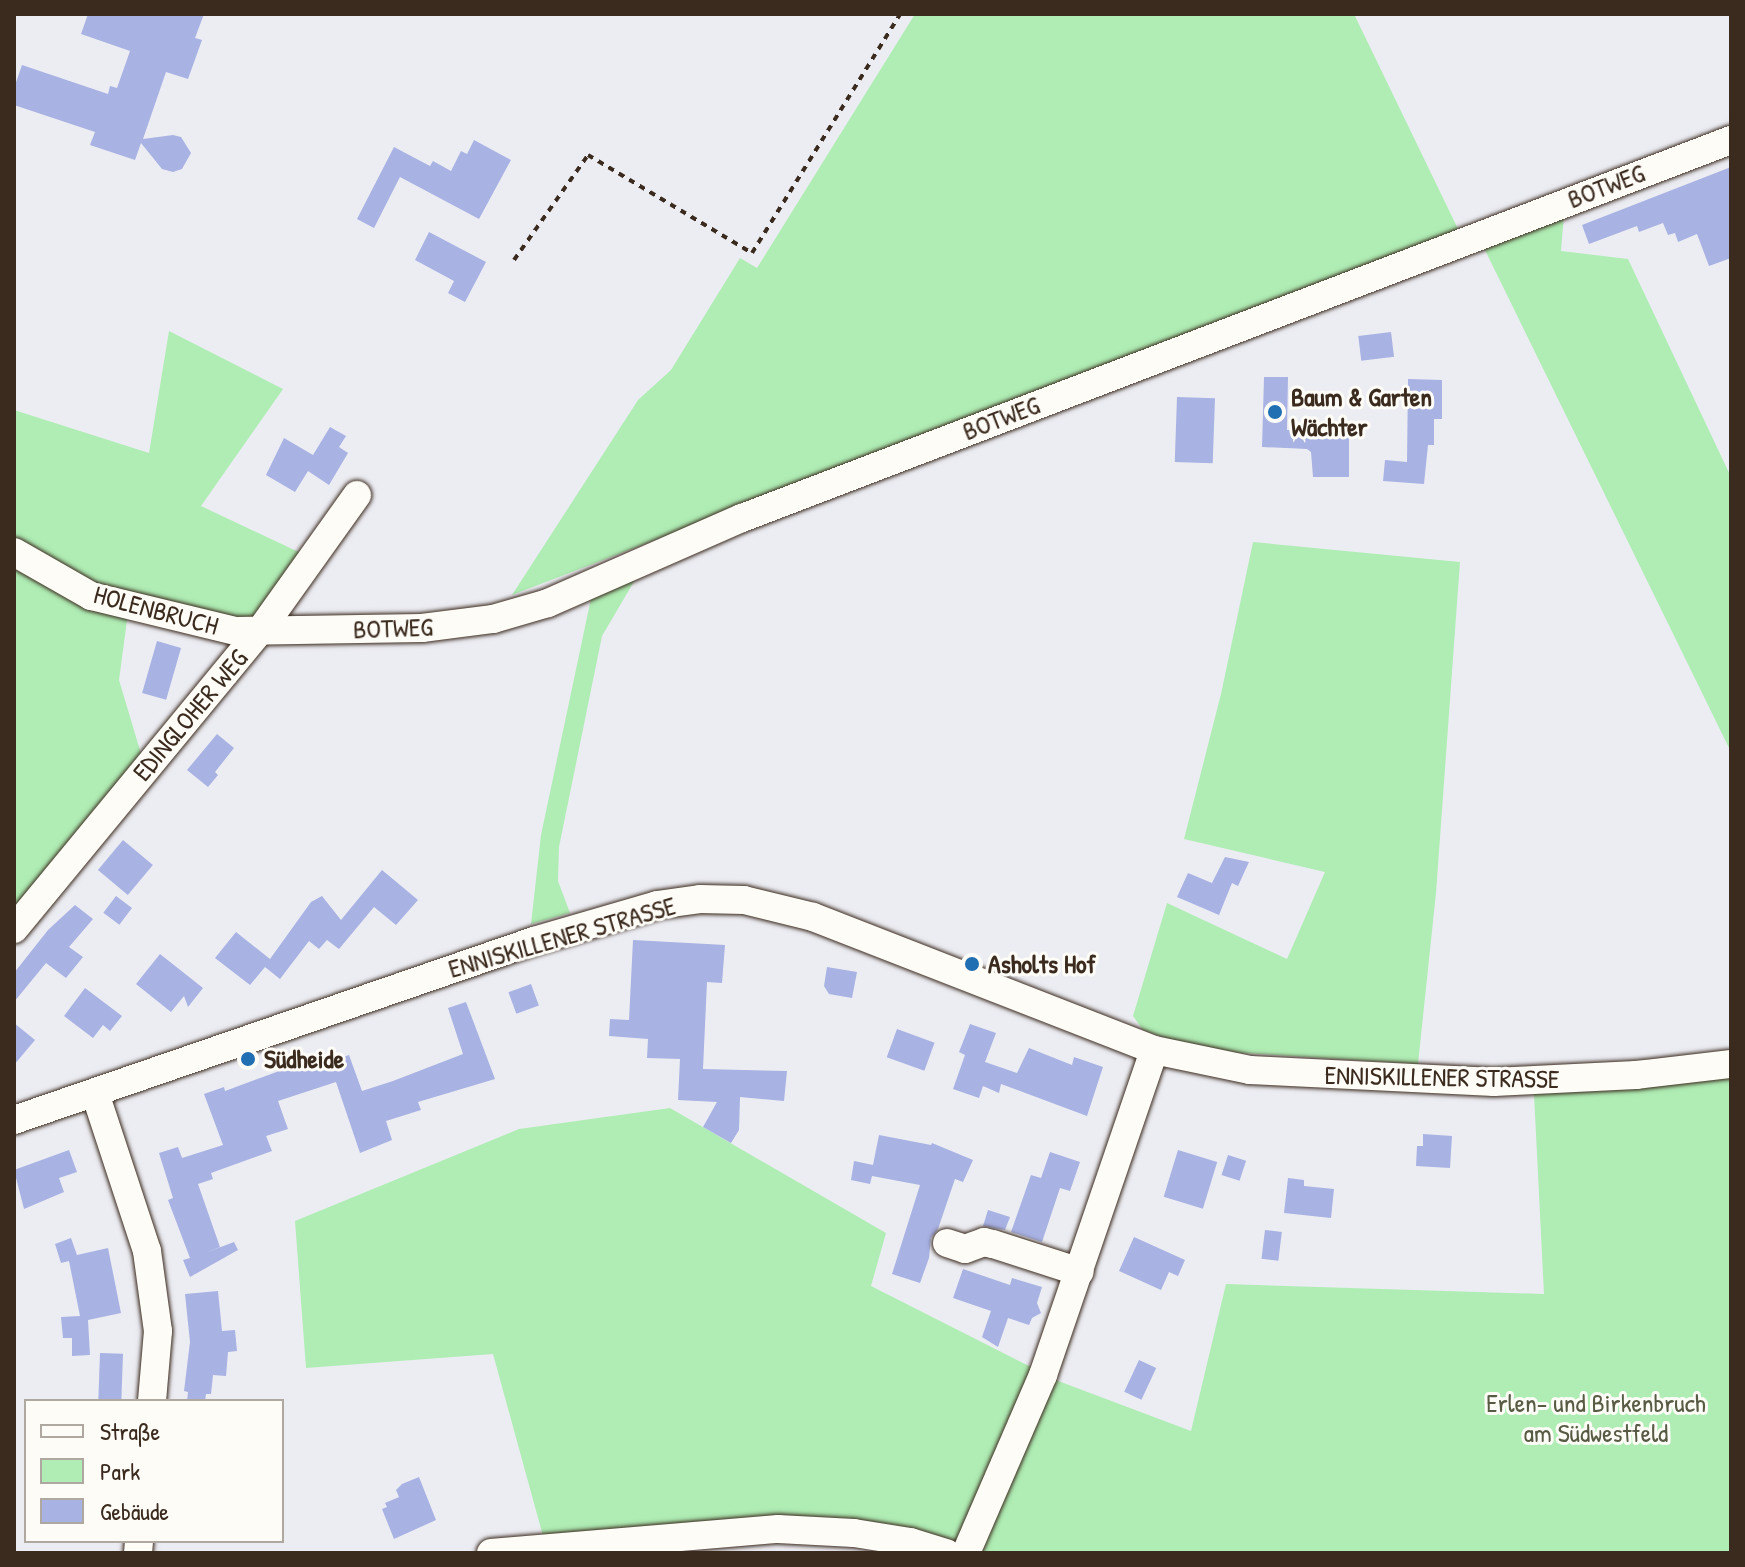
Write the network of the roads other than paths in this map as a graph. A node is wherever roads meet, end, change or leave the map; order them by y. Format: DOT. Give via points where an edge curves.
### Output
graph roads {
  1 [pos="1731,140"];
  2 [pos="357,495"];
  3 [pos="14,552"];
  4 [pos="260,631"];
  5 [pos="14,929"];
  6 [pos="1154,1050"];
  7 [pos="1731,1064"];
  8 [pos="95,1093"];
  9 [pos="14,1120"];
  10 [pos="947,1243"];
  11 [pos="1080,1272"];
  12 [pos="152,1399"];
  13 [pos="498,1552"];
  14 [pos="946,1553"];
  15 [pos="966,1553"];
  1 -- 4 [label="street, BOTWEG" via="757,512 534,608 457,625"];
  2 -- 4 [label="street, EDINGLOHER WEG"];
  3 -- 4 [label="street, HOLENBRUCH" via="91,596 220,628"];
  4 -- 5 [label="street, EDINGLOHER WEG"];
  6 -- 7 [label="street, ENNISKILLENER STRASSE" via="1250,1070 1480,1082 1636,1075"];
  6 -- 8 [label="street, ENNISKILLENER STRASSE" via="813,917 744,900 700,899 657,905 534,941"];
  6 -- 11 [label="street"];
  8 -- 9 [label="street, ENNISKILLENER STRASSE"];
  8 -- 12 [label="street" via="147,1251 158,1331"];
  10 -- 11 [label="street" via="965,1249 984,1242"];
  11 -- 15 [label="street" via="1043,1375"];
  13 -- 14 [label="street" via="778,1529 854,1533"];
}
